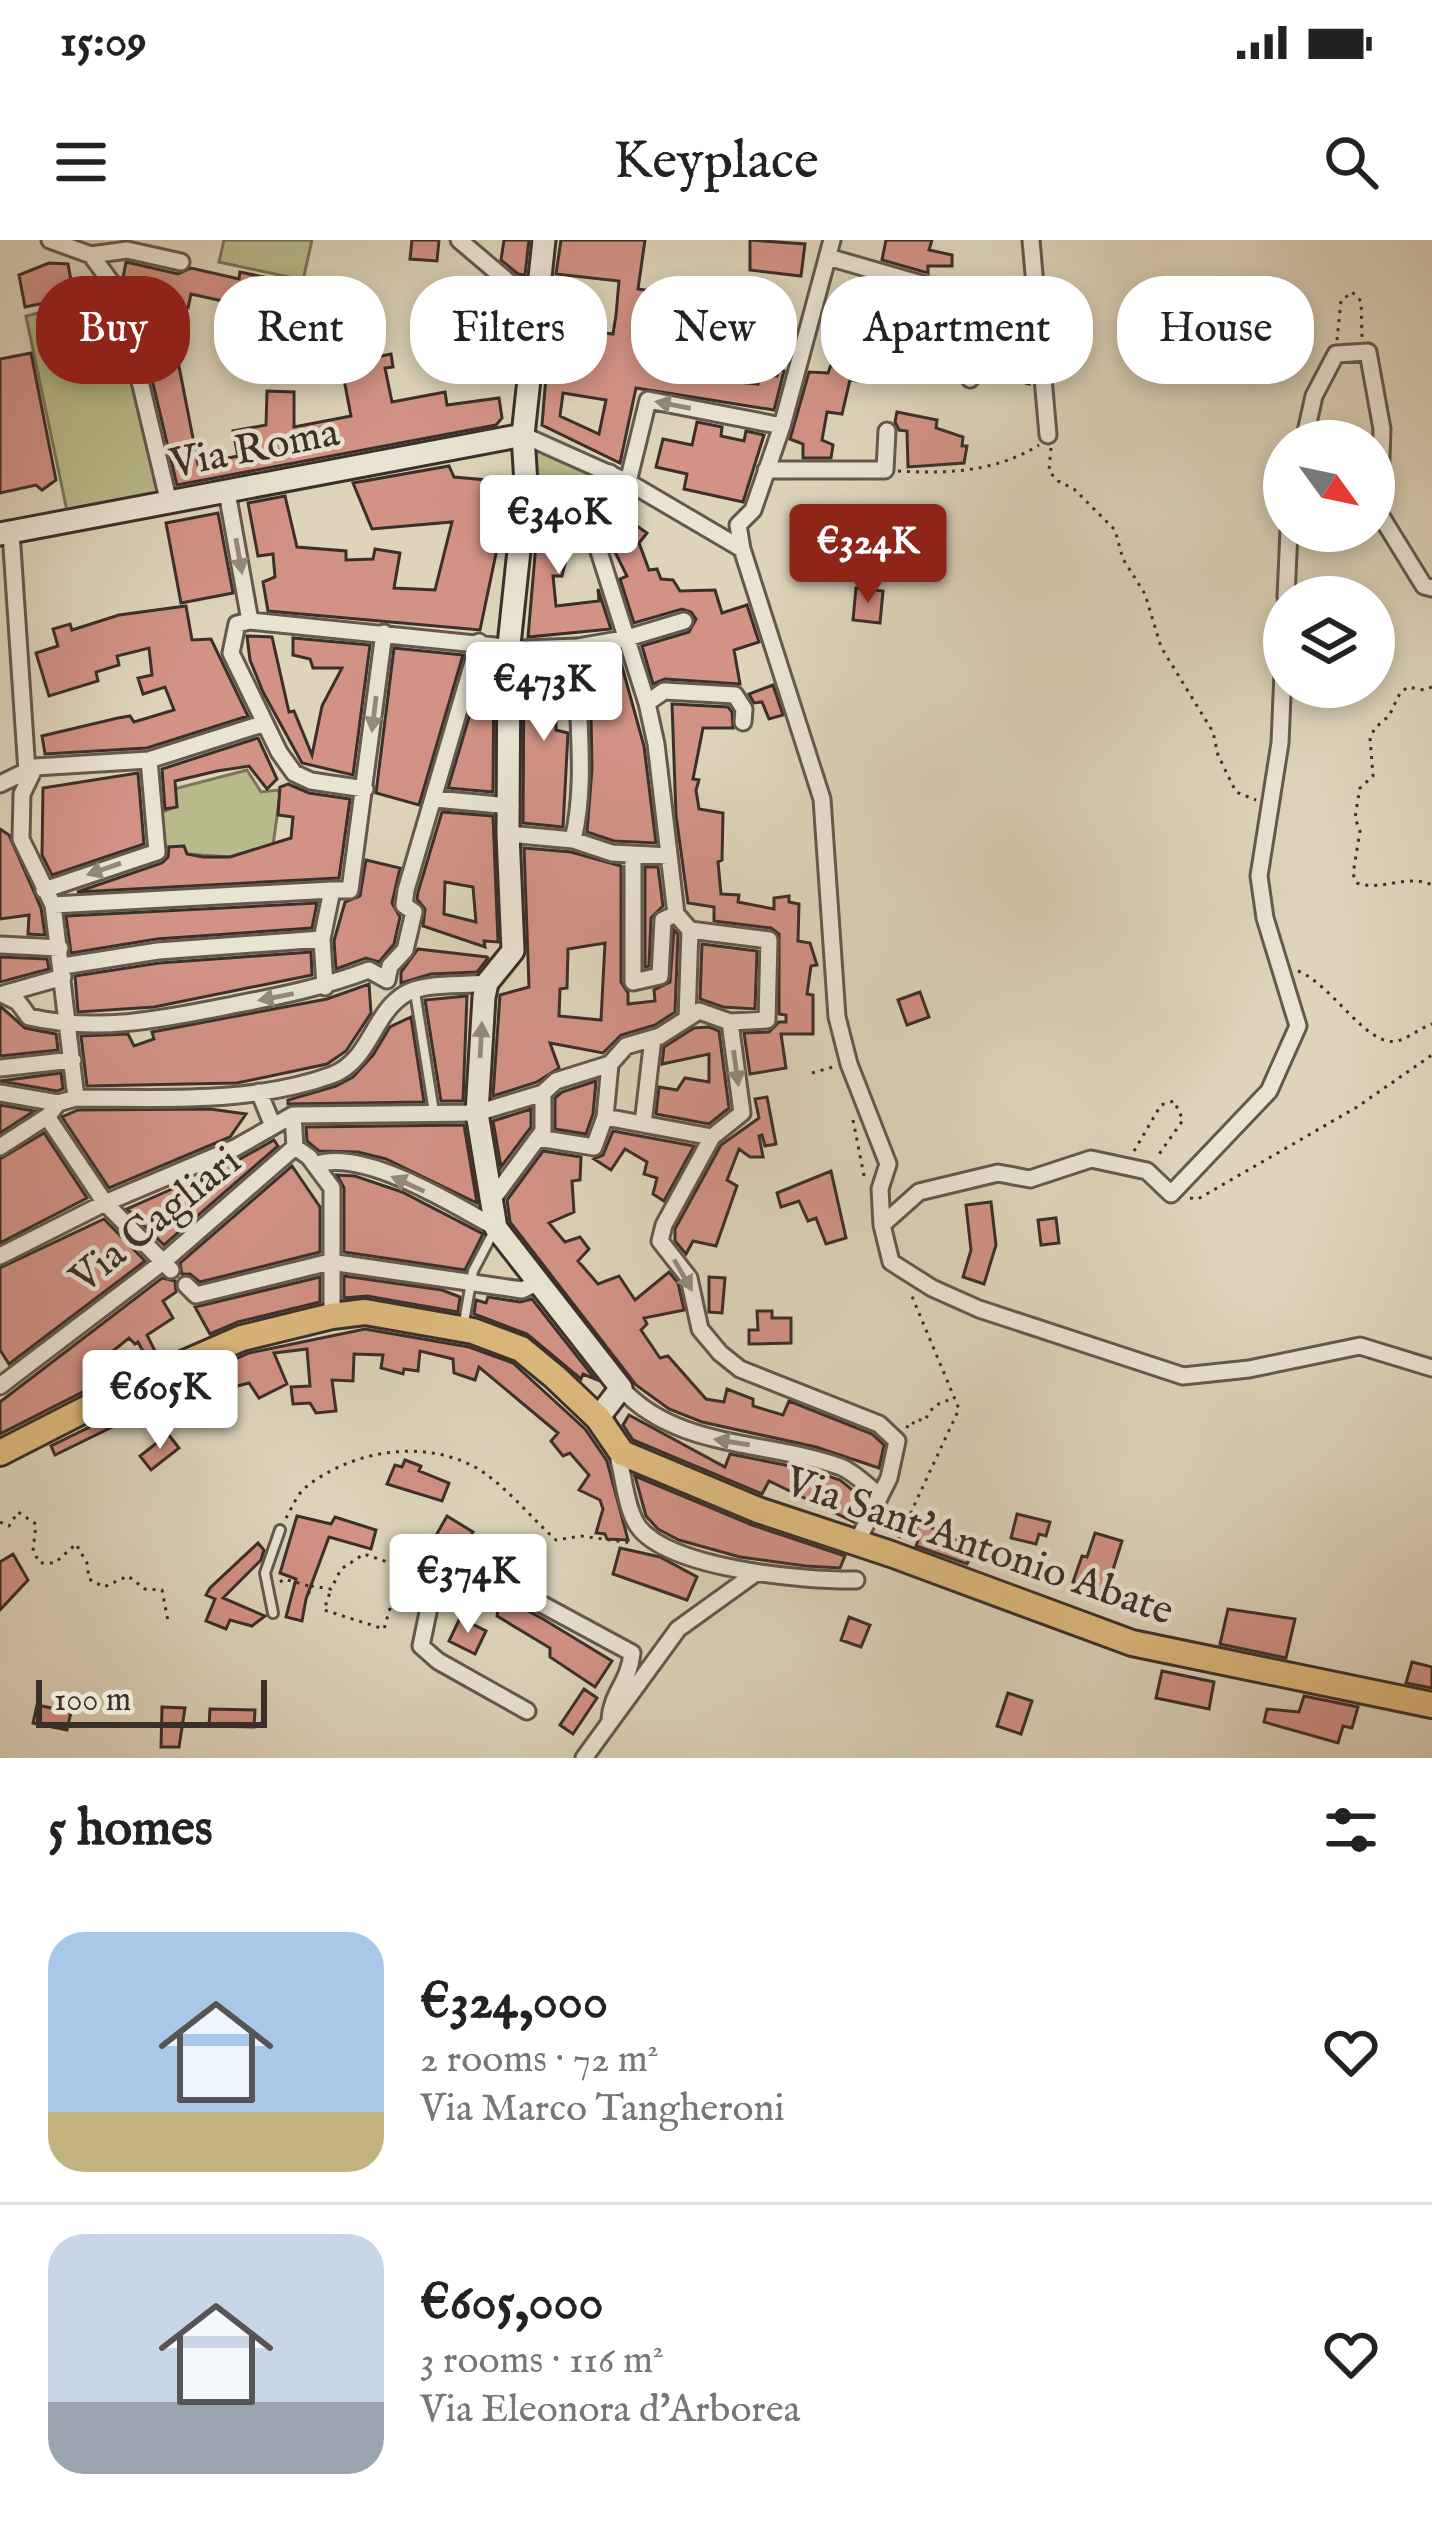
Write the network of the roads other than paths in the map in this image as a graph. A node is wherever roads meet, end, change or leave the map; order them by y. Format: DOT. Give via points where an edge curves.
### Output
graph roads {
  1 [pos="50,240"];
  2 [pos="459,240"];
  3 [pos="544,240"];
  4 [pos="1031,240"];
  5 [pos="830,249"];
  6 [pos="91,255"];
  7 [pos="181,262"];
  8 [pos="502,276"];
  9 [pos="540,276"];
  10 [pos="908,276"];
  11 [pos="529,384"];
  12 [pos="1309,420"];
  13 [pos="1380,420"];
  14 [pos="782,426"];
  15 [pos="887,431"];
  16 [pos="524,435"];
  17 [pos="1048,435"];
  18 [pos="766,470"];
  19 [pos="610,473"];
  20 [pos="628,482"];
  21 [pos="526,484"];
  22 [pos="227,492"];
  23 [pos="169,503"];
  24 [pos="592,508"];
  25 [pos="6,533"];
  26 [pos="1395,540"];
  27 [pos="742,549"];
  28 [pos="1432,588"];
  29 [pos="250,621"];
  30 [pos="684,621"];
  31 [pos="384,633"];
  32 [pos="624,639"];
  33 [pos="479,642"];
  34 [pos="509,645"];
  35 [pos="578,647"];
  36 [pos="647,703"];
  37 [pos="1281,708"];
  38 [pos="743,722"];
  39 [pos="265,723"];
  40 [pos="149,760"];
  41 [pos="31,770"];
  42 [pos="0,784"];
  43 [pos="364,792"];
  44 [pos="433,805"];
  45 [pos="511,806"];
  46 [pos="508,835"];
  47 [pos="573,840"];
  48 [pos="632,855"];
  49 [pos="669,856"];
  50 [pos="332,890"];
  51 [pos="48,898"];
  52 [pos="676,914"];
  53 [pos="690,931"];
  54 [pos="322,939"];
  55 [pos="0,945"];
  56 [pos="60,948"];
  57 [pos="63,971"];
  58 [pos="387,980"];
  59 [pos="487,983"];
  60 [pos="325,987"];
  61 [pos="411,991"];
  62 [pos="2,994"];
  63 [pos="392,1005"];
  64 [pos="688,1018"];
  65 [pos="730,1022"];
  66 [pos="70,1026"];
  67 [pos="653,1038"];
  68 [pos="73,1060"];
  69 [pos="610,1064"];
  70 [pos="0,1069"];
  71 [pos="0,1093"];
  72 [pos="543,1093"];
  73 [pos="252,1094"];
  74 [pos="76,1095"];
  75 [pos="434,1112"];
  76 [pos="477,1113"];
  77 [pos="50,1115"];
  78 [pos="293,1115"];
  79 [pos="605,1117"];
  80 [pos="643,1124"];
  81 [pos="273,1126"];
  82 [pos="712,1137"];
  83 [pos="538,1138"];
  84 [pos="0,1147"];
  85 [pos="295,1147"];
  86 [pos="315,1165"];
  87 [pos="490,1190"];
  88 [pos="105,1203"];
  89 [pos="882,1225"];
  90 [pos="496,1228"];
  91 [pos="0,1256"];
  92 [pos="330,1262"];
  93 [pos="167,1266"];
  94 [pos="542,1281"];
  95 [pos="474,1282"];
  96 [pos="191,1290"];
  97 [pos="332,1316"];
  98 [pos="463,1329"];
  99 [pos="1432,1368"];
  100 [pos="2,1379"];
  101 [pos="621,1388"];
  102 [pos="598,1418"];
  103 [pos="0,1453"];
  104 [pos="622,1453"];
  105 [pos="878,1495"];
  106 [pos="280,1530"];
  107 [pos="857,1543"];
  108 [pos="753,1575"];
  109 [pos="856,1580"];
  110 [pos="273,1613"];
  111 [pos="1432,1705"];
  112 [pos="527,1711"];
  113 [pos="610,1719"];
  114 [pos="584,1758"];
  1 -- 6 [label="street"];
  2 -- 8 [label="street"];
  3 -- 9 [label="main road"];
  4 -- 17 [label="street"];
  5 -- 10 [label="street"];
  5 -- 14 [label="street"];
  6 -- 7 [label="street" via="127,250"];
  6 -- 23 [label="street" via="118,293"];
  11 -- 16 [label="main road"];
  12 -- 13 [label="street" via="1336,354 1363,352"];
  14 -- 18 [label="street"];
  14 -- 20 [label="street, one-way" via="648,400"];
  15 -- 18 [label="street" via="885,470"];
  16 -- 19 [label="street"];
  16 -- 21 [label="main road"];
  16 -- 22 [label="main road, Via Roma"];
  18 -- 27 [label="street" via="753,510 738,525"];
  19 -- 20 [label="street"];
  19 -- 24 [label="street"];
  20 -- 27 [label="street"];
  21 -- 24 [label="lane"];
  21 -- 34 [label="main road"];
  22 -- 23 [label="main road, Via Roma"];
  22 -- 29 [label="street, one-way"];
  23 -- 25 [label="main road, Via Roma"];
  24 -- 32 [label="street"];
  25 -- 41 [label="street"];
  26 -- 28 [label="street"];
  27 -- 89 [label="street" via="822,799 837,1017 888,1164"];
  29 -- 31 [label="street"];
  29 -- 39 [label="street" via="237,624 231,652"];
  30 -- 32 [label="street"];
  31 -- 33 [label="street"];
  31 -- 43 [label="street, one-way"];
  32 -- 35 [label="street"];
  32 -- 36 [label="street"];
  33 -- 34 [label="street"];
  33 -- 44 [label="street"];
  34 -- 35 [label="street"];
  34 -- 45 [label="main road"];
  35 -- 47 [label="street" via="581,776"];
  36 -- 38 [label="street" via="664,692 735,695"];
  36 -- 49 [label="street"];
  37 -- 89 [label="street" via="1259,877 1298,1026 1269,1090 1171,1194 1147,1171 1091,1160 1030,1179 998,1174 919,1192"];
  39 -- 40 [label="street"];
  39 -- 43 [label="street" via="294,773"];
  40 -- 41 [label="street"];
  40 -- 51 [label="street, one-way" via="157,852"];
  41 -- 42 [label="street"];
  41 -- 51 [label="street" via="21,838"];
  43 -- 50 [label="street" via="350,890"];
  44 -- 45 [label="street"];
  44 -- 58 [label="street" via="404,905 415,912"];
  45 -- 46 [label="main road"];
  46 -- 47 [label="street"];
  46 -- 59 [label="main road" via="513,951"];
  47 -- 48 [label="street"];
  48 -- 49 [label="street"];
  48 -- 52 [label="street" via="633,982 660,976 663,920"];
  49 -- 52 [label="street"];
  50 -- 51 [label="street"];
  50 -- 54 [label="street"];
  51 -- 56 [label="street"];
  52 -- 53 [label="street"];
  53 -- 64 [label="street"];
  53 -- 65 [label="street" via="769,940 767,1019"];
  54 -- 57 [label="street" via="158,950"];
  54 -- 60 [label="street"];
  55 -- 56 [label="street"];
  56 -- 57 [label="street"];
  57 -- 62 [label="street"];
  57 -- 66 [label="street"];
  58 -- 60 [label="street" via="369,970"];
  58 -- 63 [label="street"];
  59 -- 61 [label="street"];
  76 -- 59 [label="main road, one-way"];
  60 -- 66 [label="street, one-way" via="154,1022"];
  61 -- 63 [label="street"];
  61 -- 75 [label="lane"];
  62 -- 66 [label="street" via="29,1017"];
  63 -- 73 [label="street" via="362,1055 335,1074"];
  64 -- 65 [label="street" via="699,1011"];
  64 -- 67 [label="street"];
  65 -- 82 [label="street, one-way" via="742,1113"];
  66 -- 68 [label="street"];
  67 -- 69 [label="street" via="626,1046"];
  67 -- 80 [label="street"];
  68 -- 70 [label="street"];
  68 -- 74 [label="street"];
  69 -- 72 [label="street"];
  69 -- 79 [label="street"];
  71 -- 77 [label="street" via="36,1096"];
  72 -- 76 [label="street"];
  72 -- 83 [label="street"];
  73 -- 74 [label="street"];
  73 -- 81 [label="street"];
  74 -- 77 [label="street"];
  75 -- 76 [label="street"];
  75 -- 78 [label="street"];
  76 -- 87 [label="main road"];
  77 -- 84 [label="street"];
  77 -- 88 [label="street"];
  78 -- 81 [label="street"];
  78 -- 85 [label="street"];
  79 -- 80 [label="street"];
  79 -- 83 [label="street" via="594,1148"];
  80 -- 82 [label="street"];
  81 -- 88 [label="street"];
  82 -- 105 [label="street, one-way" via="660,1241 689,1278 700,1329 740,1369 879,1424 896,1442"];
  83 -- 87 [label="street"];
  85 -- 86 [label="street"];
  85 -- 93 [label="street, Via Cagliari"];
  90 -- 86 [label="street, one-way" via="366,1165"];
  86 -- 92 [label="street" via="332,1188"];
  87 -- 90 [label="main road"];
  88 -- 91 [label="street"];
  88 -- 93 [label="street"];
  89 -- 99 [label="street" via="891,1262 932,1288 1183,1376 1360,1346"];
  90 -- 94 [label="main road"];
  90 -- 95 [label="lane"];
  92 -- 95 [label="street"];
  92 -- 96 [label="street"];
  92 -- 97 [label="street"];
  93 -- 100 [label="street, Via Cagliari"];
  94 -- 95 [label="street" via="522,1290"];
  94 -- 101 [label="main road"];
  95 -- 98 [label="lane"];
  97 -- 98 [label="main road" via="364,1312"];
  97 -- 103 [label="main road" via="242,1338"];
  98 -- 102 [label="main road" via="520,1349"];
  101 -- 102 [label="main road"];
  105 -- 101 [label="street, one-way" via="845,1468 706,1438 645,1412"];
  102 -- 104 [label="main road"];
  104 -- 107 [label="main road, Via Sant'Antonio Abate"];
  104 -- 108 [label="street" via="637,1526 656,1544"];
  105 -- 107 [label="street"];
  106 -- 110 [label="lane" via="265,1573"];
  107 -- 111 [label="main road, Via Sant'Antonio Abate" via="1132,1643"];
  108 -- 109 [label="street"];
  108 -- 113 [label="street" via="678,1629"];
  112 -- 113 [label="street" via="422,1646 440,1555 632,1654"];
  113 -- 114 [label="street"];
}
